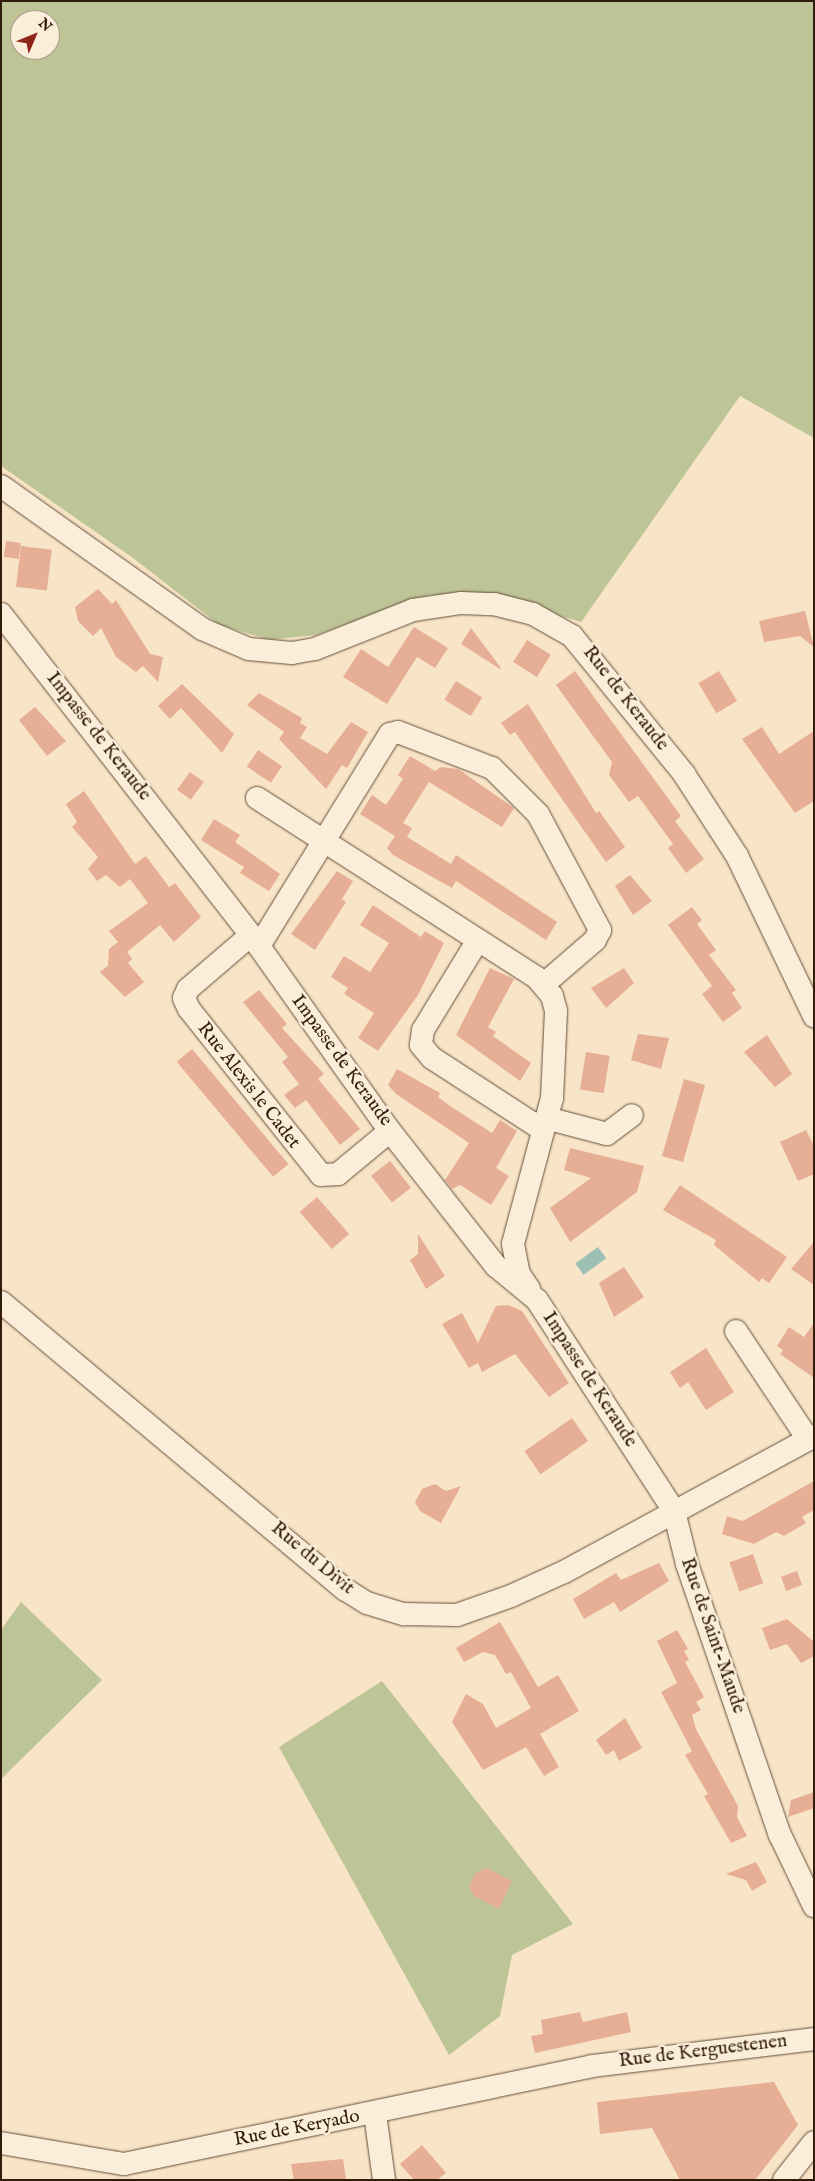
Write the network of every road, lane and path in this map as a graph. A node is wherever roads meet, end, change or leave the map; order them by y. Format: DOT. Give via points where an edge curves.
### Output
graph roads {
  1 [pos="1,486"];
  2 [pos="1,614"];
  3 [pos="257,798"];
  4 [pos="324,841"];
  5 [pos="478,940"];
  6 [pos="255,941"];
  7 [pos="544,984"];
  8 [pos="809,987"];
  9 [pos="814,1016"];
  10 [pos="632,1115"];
  11 [pos="544,1124"];
  12 [pos="390,1131"];
  13 [pos="537,1300"];
  14 [pos="1,1302"];
  15 [pos="736,1331"];
  16 [pos="811,1438"];
  17 [pos="674,1511"];
  18 [pos="814,1906"];
  19 [pos="814,2039"];
  20 [pos="592,2066"];
  21 [pos="375,2114"];
  22 [pos="814,2142"];
  23 [pos="1,2143"];
  24 [pos="384,2180"];
  25 [pos="784,2180"];
  1 -- 8 [label="street, Rue de Keraude" via="202,629 225,641 269,652 315,649 413,610 461,603 494,604 533,614 572,636 684,774 736,856"];
  2 -- 6 [label="street, Impasse de Keraude"];
  3 -- 4 [label="street"];
  4 -- 5 [label="street"];
  4 -- 6 [label="street"];
  4 -- 7 [label="street" via="390,734 421,738 498,773 538,814 600,925 595,940"];
  5 -- 7 [label="street"];
  5 -- 11 [label="street" via="423,1030 422,1045 432,1058"];
  6 -- 12 [label="street, Impasse de Keraude"];
  6 -- 12 [label="street, Rue Alexis le Cadet" via="188,989 184,998 189,1010 321,1175 338,1174"];
  7 -- 11 [label="street" via="556,1011 552,1098"];
  8 -- 9 [label="street, Rue de Keraude"];
  10 -- 11 [label="street" via="607,1134"];
  11 -- 13 [label="street" via="513,1244 518,1274"];
  12 -- 13 [label="street, Impasse de Keraude" via="496,1266"];
  13 -- 17 [label="street, Impasse de Keraude"];
  14 -- 17 [label="street, Rue du Divit" via="367,1603 404,1614 457,1615 564,1572"];
  15 -- 16 [label="street"];
  16 -- 17 [label="street"];
  17 -- 18 [label="street, Rue de Saint-Maude" via="687,1564 780,1835"];
  19 -- 20 [label="street, Rue de Kerguestenen"];
  20 -- 21 [label="street, Rue de Keryado"];
  21 -- 23 [label="street, Rue de Keryado" via="124,2164"];
  21 -- 24 [label="street"];
  22 -- 25 [label="street"];
}
